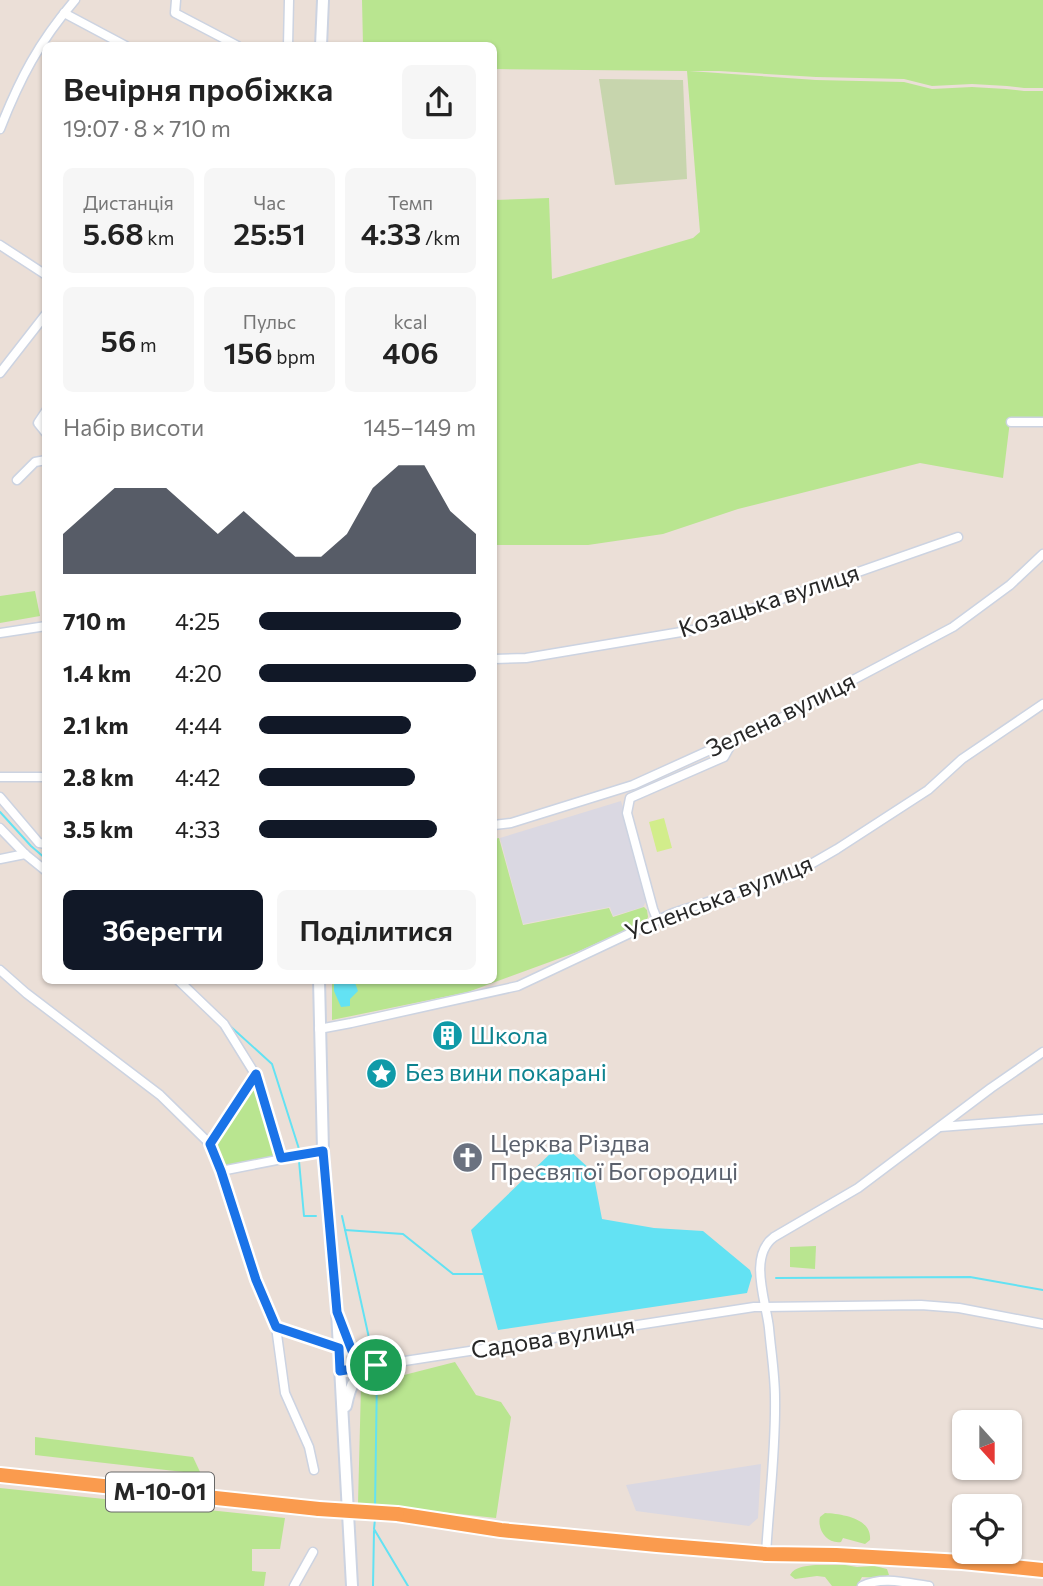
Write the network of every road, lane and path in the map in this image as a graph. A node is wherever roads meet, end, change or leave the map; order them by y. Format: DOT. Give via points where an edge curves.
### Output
graph roads {
  1 [pos="75,0"];
  2 [pos="176,0"];
  3 [pos="289,0"];
  4 [pos="323,0"];
  5 [pos="64,13"];
  6 [pos="43,42"];
  7 [pos="118,42"];
  8 [pos="230,42"];
  9 [pos="288,42"];
  10 [pos="321,42"];
  11 [pos="42,43"];
  12 [pos="0,129"];
  13 [pos="0,245"];
  14 [pos="42,272"];
  15 [pos="42,319"];
  16 [pos="0,373"];
  17 [pos="1011,422"];
  18 [pos="1043,422"];
  19 [pos="42,460"];
  20 [pos="17,480"];
  21 [pos="958,537"];
  22 [pos="1043,554"];
  23 [pos="42,627"];
  24 [pos="0,633"];
  25 [pos="497,659"];
  26 [pos="1043,704"];
  27 [pos="734,739"];
  28 [pos="0,777"];
  29 [pos="42,777"];
  30 [pos="628,787"];
  31 [pos="0,797"];
  32 [pos="630,798"];
  33 [pos="497,824"];
  34 [pos="0,828"];
  35 [pos="42,843"];
  36 [pos="24,854"];
  37 [pos="0,859"];
  38 [pos="42,868"];
  39 [pos="657,919"];
  40 [pos="0,970"];
  41 [pos="182,984"];
  42 [pos="318,984"];
  43 [pos="319,1028"];
  44 [pos="1043,1052"];
  45 [pos="256,1074"];
  46 [pos="1043,1119"];
  47 [pos="937,1128"];
  48 [pos="210,1144"];
  49 [pos="323,1151"];
  50 [pos="281,1158"];
  51 [pos="221,1171"];
  52 [pos="766,1307"];
  53 [pos="337,1312"];
  54 [pos="1043,1324"];
  55 [pos="276,1327"];
  56 [pos="339,1348"];
  57 [pos="376,1365"];
  58 [pos="340,1371"];
  59 [pos="343,1422"];
  60 [pos="314,1470"];
  61 [pos="0,1475"];
  62 [pos="313,1552"];
  63 [pos="766,1554"];
  64 [pos="1043,1570"];
  65 [pos="294,1586"];
  66 [pos="352,1586"];
  67 [pos="862,1586"];
  68 [pos="929,1586"];
  1 -- 5 [label="street"];
  2 -- 8 [label="street" via="175,13"];
  3 -- 9 [label="street"];
  4 -- 10 [label="main road"];
  5 -- 6 [label="street"];
  5 -- 7 [label="street"];
  11 -- 12 [label="street"];
  13 -- 14 [label="street"];
  15 -- 16 [label="street"];
  17 -- 18 [label="street"];
  19 -- 20 [label="street" via="35,461"];
  21 -- 25 [label="street, Козацька вулиця" via="693,630"];
  22 -- 27 [label="street, Зелена вулиця" via="953,627"];
  23 -- 24 [label="street"];
  26 -- 39 [label="street, Успенська вулиця" via="962,759 889,817 792,875"];
  27 -- 30 [label="street, Зелена вулиця"];
  27 -- 32 [label="street" via="724,757"];
  28 -- 29 [label="street"];
  30 -- 32 [label="street"];
  30 -- 33 [label="street, Зелена вулиця"];
  31 -- 35 [label="street"];
  32 -- 39 [label="street" via="627,813"];
  34 -- 36 [label="street"];
  36 -- 37 [label="street"];
  36 -- 38 [label="street"];
  39 -- 43 [label="street, Успенська вулиця" via="518,986"];
  40 -- 48 [label="street" via="160,1095"];
  41 -- 45 [label="street" via="224,1024"];
  42 -- 43 [label="main road"];
  43 -- 49 [label="main road"];
  44 -- 47 [label="street"];
  45 -- 48 [label="street"];
  45 -- 50 [label="street"];
  46 -- 47 [label="street"];
  47 -- 52 [label="street" via="859,1188 767,1242 760,1270"];
  48 -- 51 [label="street"];
  49 -- 50 [label="street"];
  49 -- 53 [label="main road"];
  50 -- 51 [label="street"];
  51 -- 55 [label="street"];
  52 -- 54 [label="street, Садова вулиця" via="921,1305"];
  52 -- 57 [label="street, Садова вулиця"];
  52 -- 63 [label="street" via="775,1396"];
  53 -- 56 [label="main road"];
  53 -- 57 [label="main road" via="352,1351"];
  55 -- 56 [label="street"];
  55 -- 60 [label="street" via="285,1393"];
  56 -- 58 [label="main road"];
  57 -- 58 [label="street, Садова вулиця"];
  57 -- 59 [label="main road" via="352,1385"];
  58 -- 59 [label="main road"];
  59 -- 66 [label="main road"];
  61 -- 63 [label="highway, М-10-01, bridge"];
  62 -- 65 [label="street"];
  63 -- 64 [label="highway, М-10-01"];
  67 -- 68 [label="street" via="886,1581"];
}
